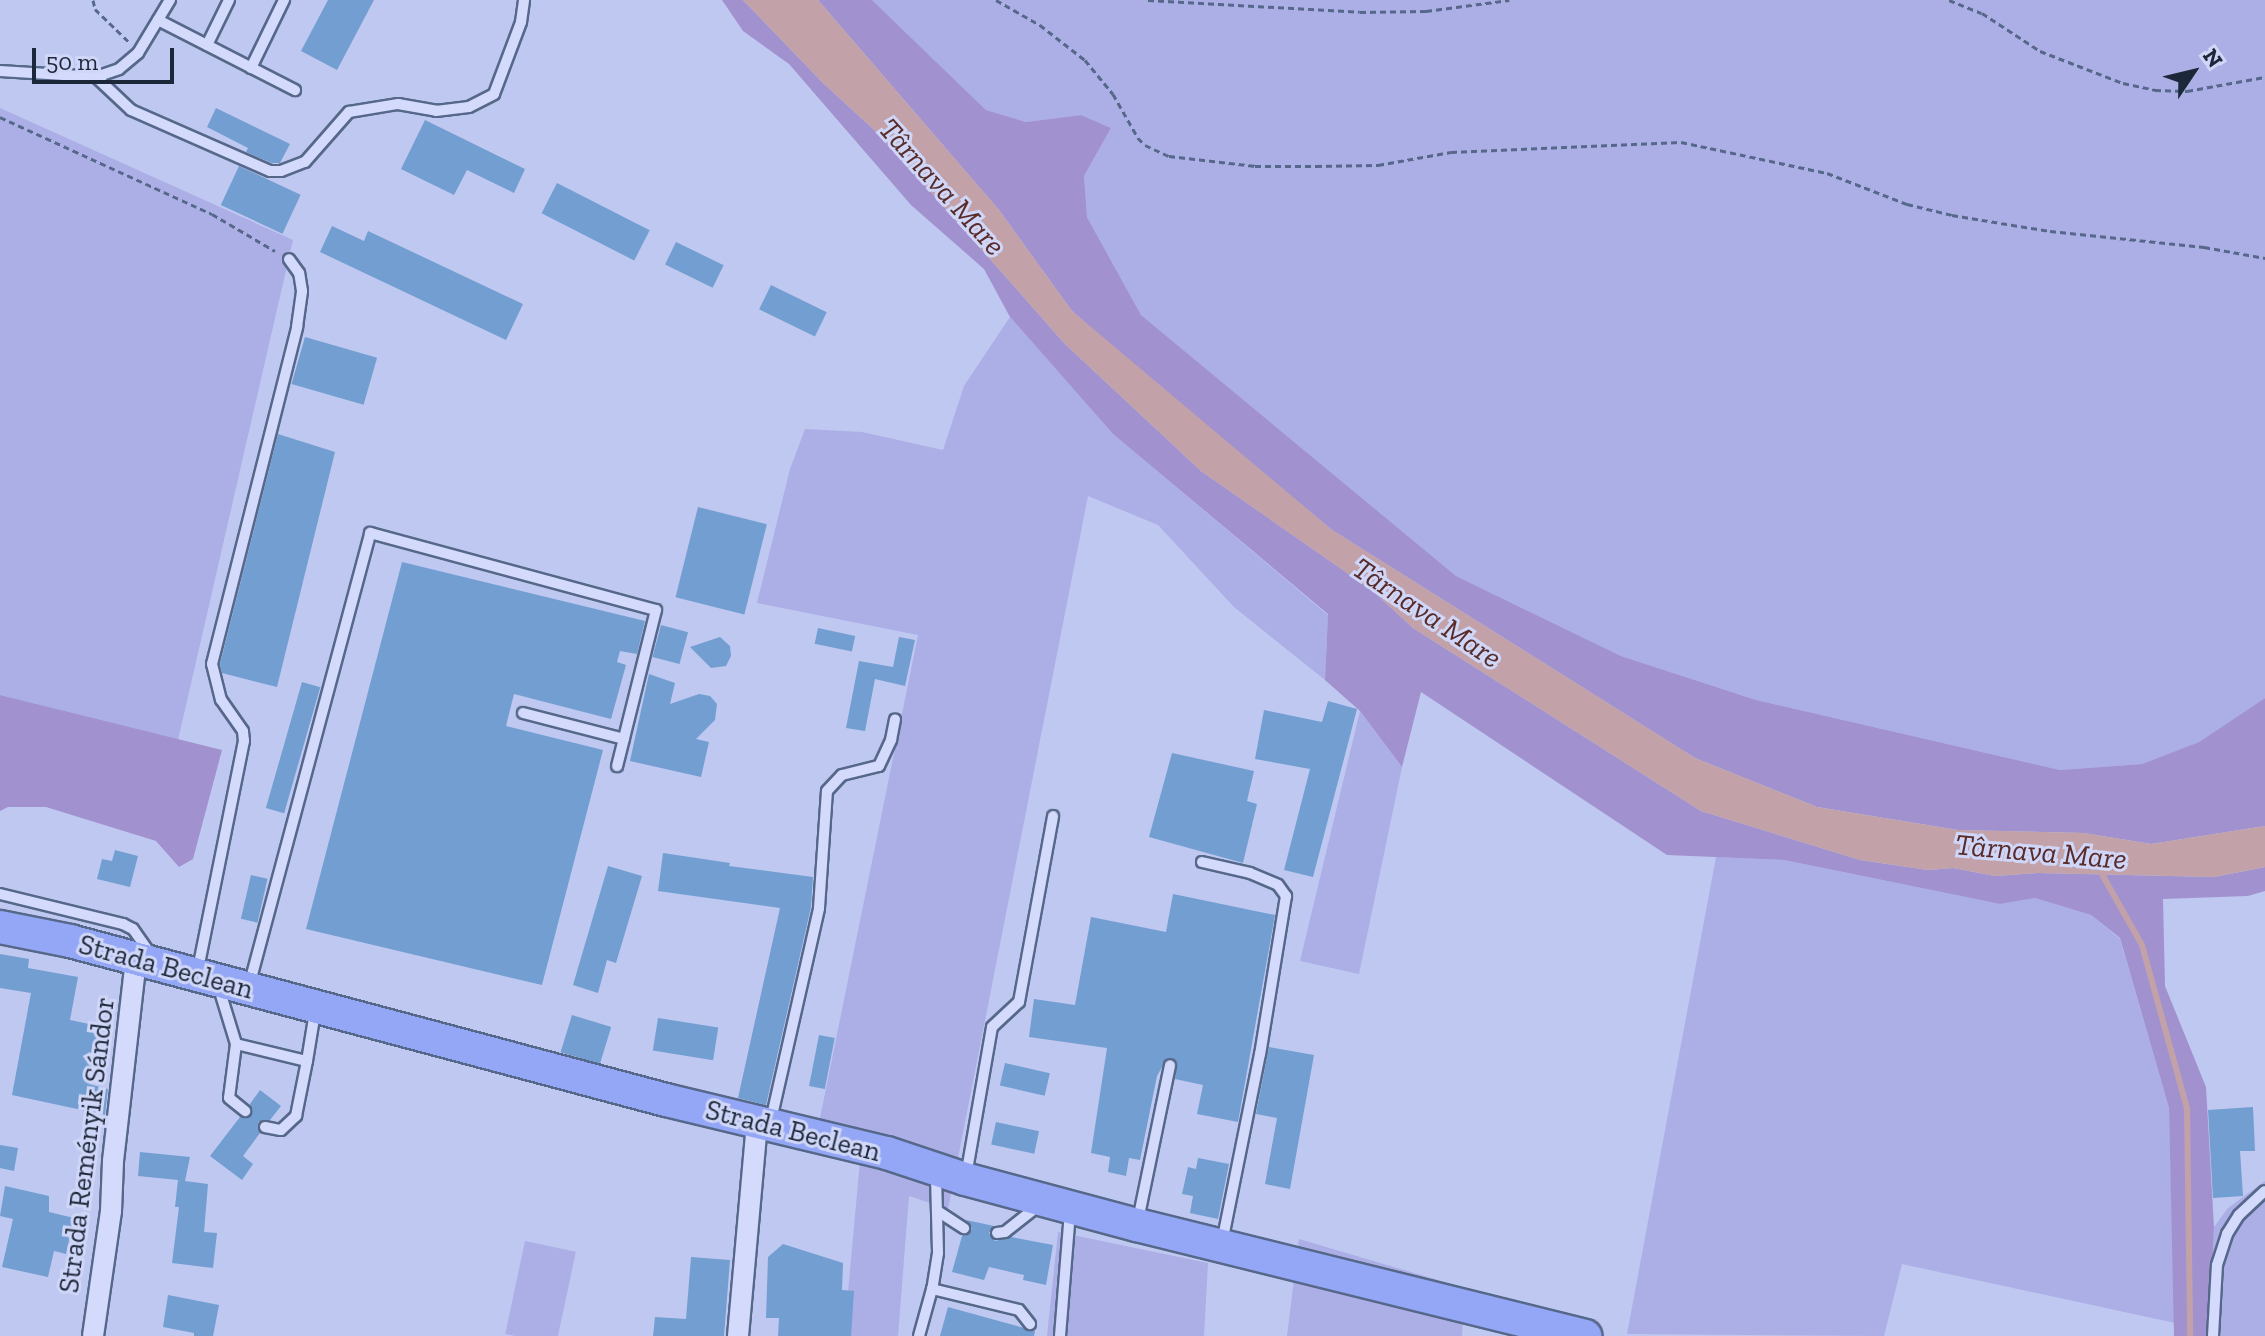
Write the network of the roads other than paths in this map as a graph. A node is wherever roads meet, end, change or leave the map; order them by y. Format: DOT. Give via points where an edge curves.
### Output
graph roads {
  1 [pos="170,0"];
  2 [pos="229,0"];
  3 [pos="284,0"];
  4 [pos="524,0"];
  5 [pos="158,20"];
  6 [pos="207,45"];
  7 [pos="251,68"];
  8 [pos="0,71"];
  9 [pos="96,77"];
  10 [pos="295,90"];
  11 [pos="289,259"];
  12 [pos="523,713"];
  13 [pos="895,719"];
  14 [pos="624,739"];
  15 [pos="617,766"];
  16 [pos="1053,816"];
  17 [pos="1202,862"];
  18 [pos="0,894"];
  19 [pos="0,927"];
  20 [pos="147,962"];
  21 [pos="207,977"];
  22 [pos="248,988"];
  23 [pos="316,1006"];
  24 [pos="236,1044"];
  25 [pos="307,1061"];
  26 [pos="1170,1065"];
  27 [pos="245,1111"];
  28 [pos="763,1124"];
  29 [pos="265,1127"];
  30 [pos="950,1174"];
  31 [pos="2265,1191"];
  32 [pos="1059,1203"];
  33 [pos="939,1212"];
  34 [pos="1137,1225"];
  35 [pos="964,1228"];
  36 [pos="997,1233"];
  37 [pos="1222,1244"];
  38 [pos="932,1289"];
  39 [pos="1030,1324"];
  40 [pos="1513,1327"];
  41 [pos="93,1336"];
  42 [pos="738,1336"];
  43 [pos="919,1336"];
  44 [pos="1060,1336"];
  45 [pos="1585,1336"];
  46 [pos="2213,1336"];
  1 -- 5 [label="lane"];
  2 -- 6 [label="lane"];
  3 -- 7 [label="lane"];
  4 -- 9 [label="lane" via="494,94 469,107 436,111 398,104 349,112 305,162 281,171 270,171 131,110"];
  5 -- 6 [label="lane"];
  5 -- 9 [label="lane" via="138,53 119,69"];
  6 -- 7 [label="lane"];
  7 -- 10 [label="lane"];
  8 -- 9 [label="lane"];
  11 -- 21 [label="lane" via="302,291 297,327 212,664 221,700 243,731 244,741"];
  12 -- 14 [label="lane"];
  13 -- 28 [label="lane" via="879,766 842,775 827,791 819,908"];
  14 -- 15 [label="lane"];
  14 -- 22 [label="lane" via="656,610 370,533"];
  16 -- 30 [label="lane" via="1019,1002 992,1027"];
  17 -- 37 [label="lane" via="1250,873 1278,885 1286,896"];
  18 -- 20 [label="lane" via="123,924 141,938"];
  19 -- 20 [label="main road, Strada Beclean"];
  20 -- 21 [label="main road, Strada Beclean"];
  20 -- 41 [label="street, Strada Reményik Sándor" via="113,1161"];
  21 -- 22 [label="main road, Strada Beclean"];
  21 -- 24 [label="lane"];
  22 -- 23 [label="main road, Strada Beclean"];
  23 -- 25 [label="lane"];
  23 -- 28 [label="main road, Strada Beclean"];
  24 -- 25 [label="lane"];
  24 -- 27 [label="lane" via="229,1098"];
  25 -- 29 [label="lane" via="296,1116 281,1130"];
  26 -- 34 [label="lane"];
  28 -- 30 [label="main road, Strada Beclean" via="887,1153"];
  28 -- 42 [label="street"];
  30 -- 32 [label="main road, Strada Beclean"];
  30 -- 33 [label="lane"];
  31 -- 46 [label="lane" via="2227,1234 2217,1265"];
  32 -- 34 [label="main road, Strada Beclean"];
  32 -- 36 [label="lane"];
  32 -- 44 [label="lane"];
  33 -- 35 [label="lane"];
  33 -- 38 [label="lane"];
  34 -- 37 [label="main road, Strada Beclean"];
  37 -- 40 [label="main road, Strada Beclean"];
  38 -- 39 [label="lane" via="1019,1310"];
  38 -- 43 [label="lane"];
  40 -- 45 [label="main road, Strada Beclean"];
}
